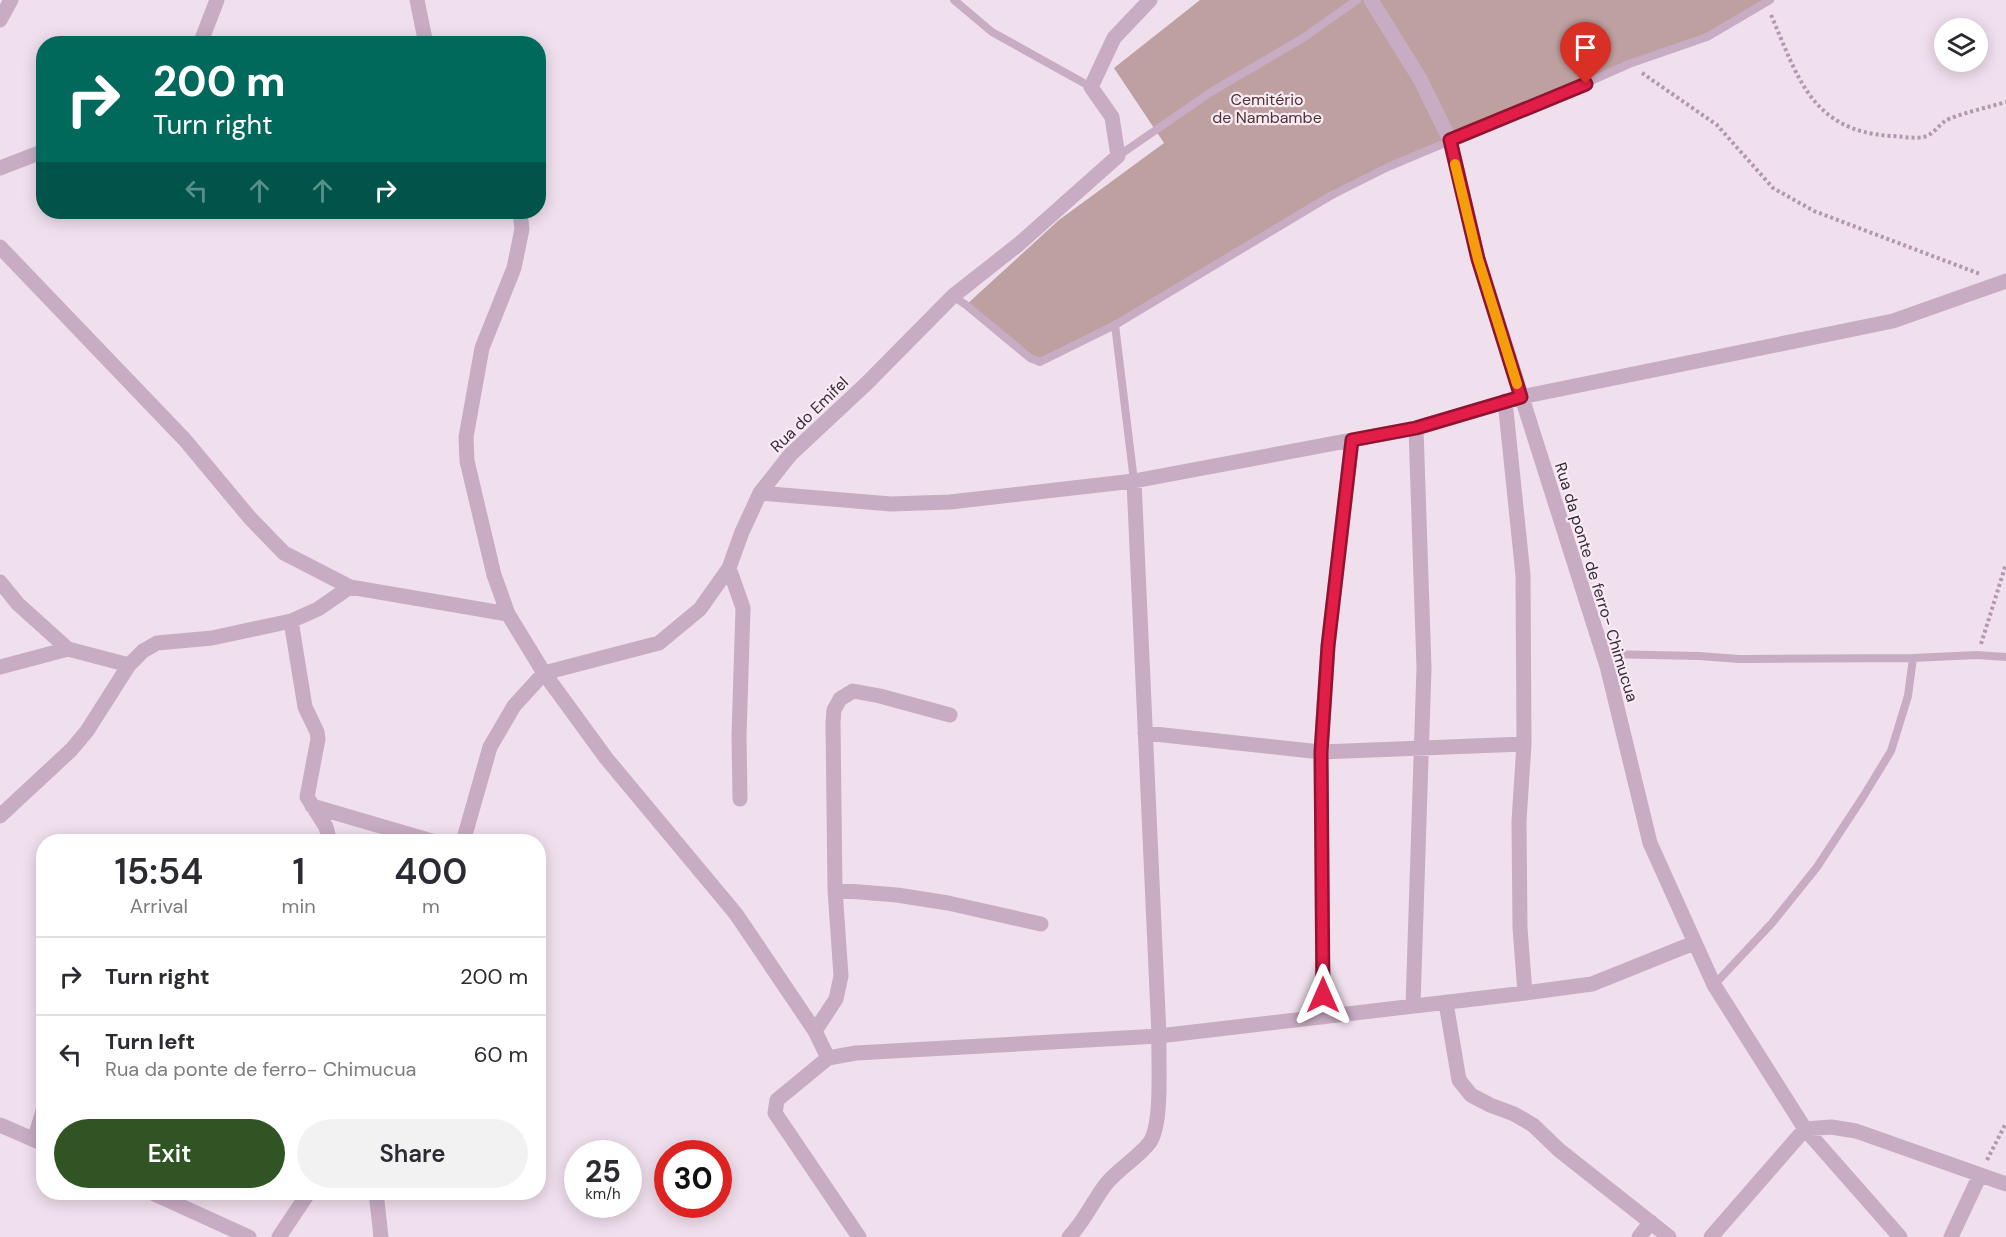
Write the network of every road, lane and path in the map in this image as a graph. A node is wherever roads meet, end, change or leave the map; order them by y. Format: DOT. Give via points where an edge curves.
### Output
graph roads {
  1 [pos="11,0"];
  2 [pos="217,0"];
  3 [pos="417,0"];
  4 [pos="954,0"];
  5 [pos="1150,0"];
  6 [pos="1357,0"];
  7 [pos="1371,0"];
  8 [pos="1768,1"];
  9 [pos="0,20"];
  10 [pos="203,36"];
  11 [pos="424,36"];
  12 [pos="1629,64"];
  13 [pos="1091,87"];
  14 [pos="2006,102"];
  15 [pos="1450,140"];
  16 [pos="36,154"];
  17 [pos="1118,156"];
  18 [pos="0,168"];
  19 [pos="521,219"];
  20 [pos="0,247"];
  21 [pos="2004,282"];
  22 [pos="952,296"];
  23 [pos="1115,325"];
  24 [pos="1521,397"];
  25 [pos="1505,401"];
  26 [pos="1416,428"];
  27 [pos="1352,440"];
  28 [pos="1134,481"];
  29 [pos="760,493"];
  30 [pos="2006,564"];
  31 [pos="729,568"];
  32 [pos="0,582"];
  33 [pos="350,587"];
  34 [pos="508,614"];
  35 [pos="291,621"];
  36 [pos="68,650"];
  37 [pos="1604,654"];
  38 [pos="1977,655"];
  39 [pos="2006,657"];
  40 [pos="1913,658"];
  41 [pos="129,665"];
  42 [pos="0,667"];
  43 [pos="544,674"];
  44 [pos="950,715"];
  45 [pos="1145,733"];
  46 [pos="1524,744"];
  47 [pos="1422,747"];
  48 [pos="1321,752"];
  49 [pos="740,799"];
  50 [pos="312,806"];
  51 [pos="0,816"];
  52 [pos="328,834"];
  53 [pos="408,834"];
  54 [pos="465,834"];
  55 [pos="835,890"];
  56 [pos="1041,924"];
  57 [pos="1694,944"];
  58 [pos="1714,985"];
  59 [pos="1525,993"];
  60 [pos="1446,1003"];
  61 [pos="1413,1005"];
  62 [pos="1323,1017"];
  63 [pos="815,1030"];
  64 [pos="1159,1036"];
  65 [pos="828,1058"];
  66 [pos="2006,1123"];
  67 [pos="0,1125"];
  68 [pos="1805,1129"];
  69 [pos="36,1141"];
  70 [pos="1980,1175"];
  71 [pos="2006,1184"];
  72 [pos="168,1200"];
  73 [pos="304,1200"];
  74 [pos="377,1200"];
  75 [pos="1651,1222"];
  76 [pos="249,1237"];
  77 [pos="279,1237"];
  78 [pos="381,1237"];
  79 [pos="859,1237"];
  80 [pos="1069,1237"];
  81 [pos="1639,1237"];
  82 [pos="1669,1237"];
  83 [pos="1711,1237"];
  84 [pos="1900,1237"];
  85 [pos="1951,1237"];
  1 -- 9 [label="street"];
  2 -- 10 [label="street"];
  3 -- 11 [label="street"];
  4 -- 13 [label="lane" via="992,32"];
  5 -- 13 [label="street" via="1114,38"];
  6 -- 17 [label="lane"];
  7 -- 15 [label="street, Rua da ponte de ferro- Chimucua" via="1420,79"];
  8 -- 12 [label="lane" via="1707,37"];
  8 -- 14 [label="path" via="1798,75 1820,109 1832,119 1874,135 1924,137 1946,121"];
  12 -- 15 [label="lane"];
  12 -- 21 [label="path" via="1717,124 1773,188 1790,199"];
  13 -- 17 [label="street" via="1112,117"];
  15 -- 23 [label="lane" via="1330,196"];
  15 -- 24 [label="street, Rua da ponte de ferro- Chimucua" via="1478,259"];
  16 -- 18 [label="street"];
  17 -- 22 [label="street, Rua do Emifel" via="1019,244"];
  19 -- 34 [label="street" via="514,268 482,348 466,437 467,461 494,575"];
  20 -- 33 [label="street" via="185,440 284,553"];
  21 -- 24 [label="street" via="1893,321"];
  22 -- 23 [label="lane" via="1040,362"];
  22 -- 29 [label="street, Rua do Emifel" via="790,455"];
  23 -- 28 [label="lane"];
  24 -- 25 [label="street"];
  24 -- 37 [label="street, Rua da ponte de ferro- Chimucua"];
  25 -- 26 [label="street"];
  25 -- 46 [label="street" via="1523,575"];
  26 -- 27 [label="street"];
  26 -- 47 [label="street" via="1424,668"];
  27 -- 28 [label="street"];
  27 -- 48 [label="street" via="1328,646"];
  28 -- 29 [label="street" via="950,502 891,504"];
  28 -- 45 [label="street"];
  29 -- 31 [label="street, Rua do Emifel"];
  30 -- 38 [label="path"];
  31 -- 43 [label="street, Rua do Emifel" via="700,609 659,643"];
  31 -- 49 [label="street" via="743,608"];
  32 -- 36 [label="street"];
  33 -- 34 [label="street"];
  33 -- 35 [label="street" via="318,609"];
  34 -- 43 [label="street"];
  35 -- 41 [label="street" via="212,638 157,644"];
  35 -- 50 [label="street" via="305,707 318,739 307,797"];
  36 -- 41 [label="street"];
  36 -- 42 [label="street"];
  37 -- 40 [label="lane" via="1739,659"];
  37 -- 57 [label="street, Rua da ponte de ferro- Chimucua" via="1650,843"];
  38 -- 39 [label="lane"];
  38 -- 40 [label="lane"];
  40 -- 58 [label="lane" via="1901,723 1886,760 1817,867"];
  41 -- 51 [label="street" via="71,750"];
  43 -- 54 [label="street" via="514,706 490,747"];
  43 -- 63 [label="street" via="606,758 736,914"];
  44 -- 55 [label="street" via="853,691 840,699 833,723"];
  45 -- 48 [label="street"];
  45 -- 64 [label="street"];
  46 -- 47 [label="street"];
  46 -- 59 [label="street" via="1519,833"];
  47 -- 48 [label="street"];
  47 -- 61 [label="street"];
  48 -- 62 [label="street"];
  50 -- 52 [label="street"];
  50 -- 53 [label="street"];
  55 -- 56 [label="street" via="948,903"];
  55 -- 63 [label="street" via="841,976 836,999"];
  57 -- 58 [label="street, Rua da ponte de ferro- Chimucua"];
  57 -- 59 [label="street" via="1592,984"];
  58 -- 68 [label="street, Rua da ponte de ferro- Chimucua"];
  59 -- 60 [label="street"];
  60 -- 61 [label="street"];
  60 -- 75 [label="street" via="1459,1080 1471,1095 1533,1125"];
  61 -- 62 [label="street"];
  62 -- 64 [label="street"];
  63 -- 65 [label="street"];
  64 -- 65 [label="street" via="856,1053"];
  64 -- 80 [label="street" via="1158,1120 1151,1140 1107,1183"];
  65 -- 79 [label="street" via="777,1100 775,1113"];
  66 -- 70 [label="path"];
  67 -- 69 [label="street"];
  68 -- 70 [label="street" via="1832,1127 1856,1131"];
  68 -- 83 [label="street"];
  68 -- 84 [label="street, Rua da ponte de ferro- Chimucua"];
  70 -- 71 [label="street"];
  70 -- 85 [label="street"];
  72 -- 76 [label="street"];
  73 -- 77 [label="street"];
  74 -- 78 [label="street"];
  75 -- 81 [label="street"];
  75 -- 82 [label="street"];
}
